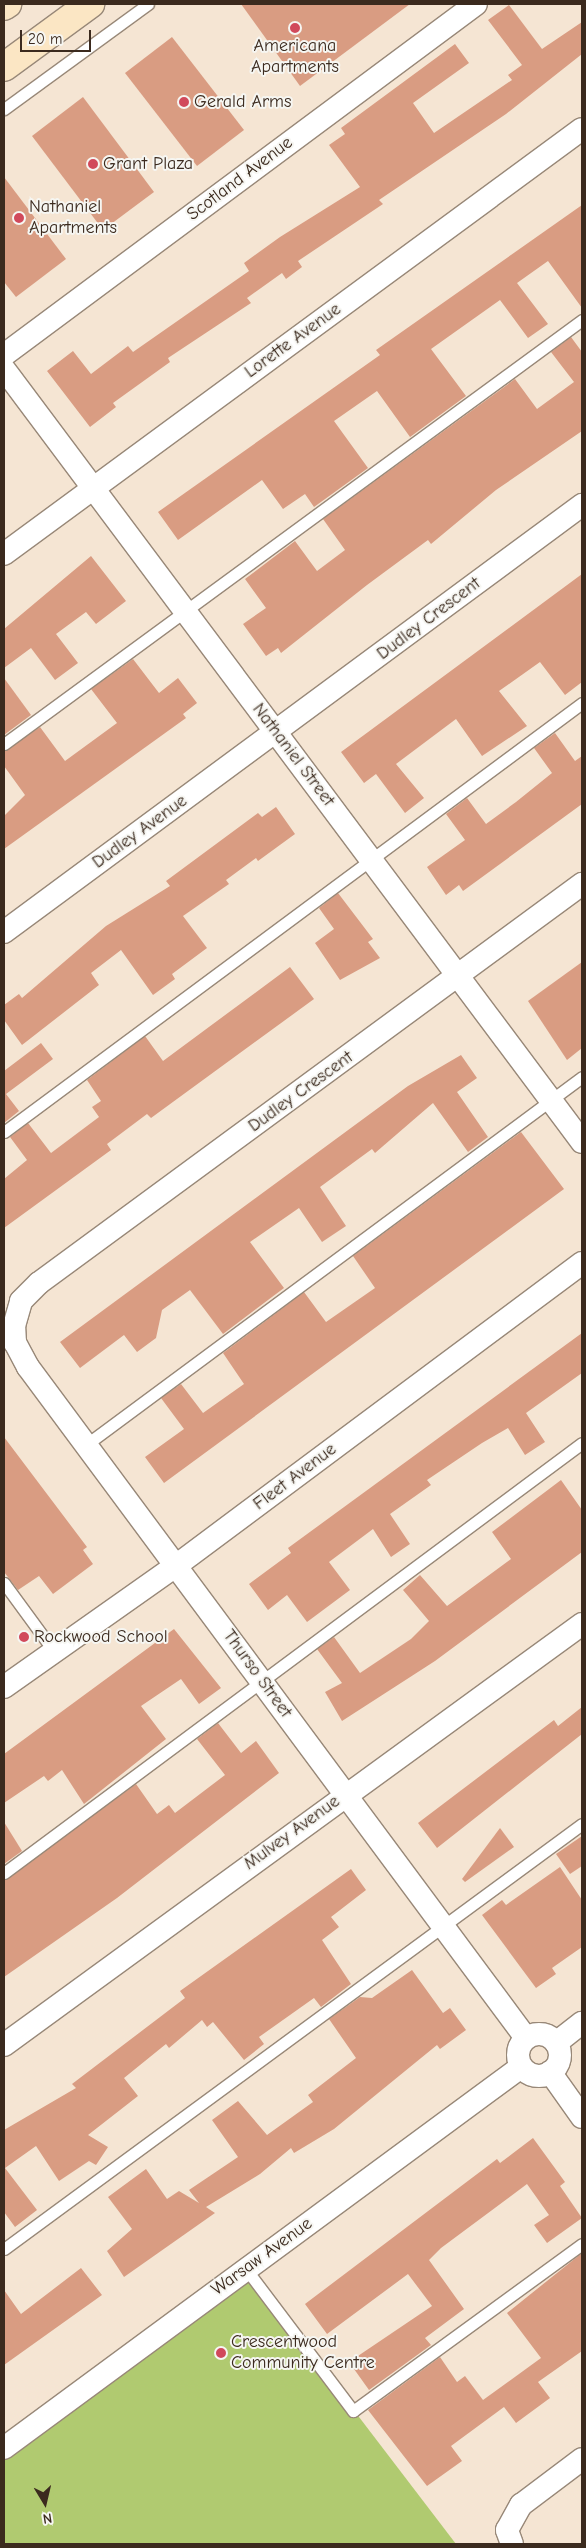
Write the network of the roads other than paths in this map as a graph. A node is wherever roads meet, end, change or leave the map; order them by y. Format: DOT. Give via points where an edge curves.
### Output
graph roads {
  1 [pos="90,4"];
  2 [pos="148,4"];
  3 [pos="476,4"];
  4 [pos="4,67"];
  5 [pos="4,110"];
  6 [pos="582,129"];
  7 [pos="582,320"];
  8 [pos="4,355"];
  9 [pos="4,369"];
  10 [pos="93,488"];
  11 [pos="582,506"];
  12 [pos="4,554"];
  13 [pos="186,612"];
  14 [pos="582,702"];
  15 [pos="276,733"];
  16 [pos="4,744"];
  17 [pos="370,858"];
  18 [pos="582,884"];
  19 [pos="4,932"];
  20 [pos="458,976"];
  21 [pos="582,1077"];
  22 [pos="551,1100"];
  23 [pos="4,1132"];
  24 [pos="582,1142"];
  25 [pos="582,1264"];
  26 [pos="21,1301"];
  27 [pos="582,1443"];
  28 [pos="87,1444"];
  29 [pos="177,1564"];
  30 [pos="4,1583"];
  31 [pos="582,1624"];
  32 [pos="53,1650"];
  33 [pos="264,1682"];
  34 [pos="4,1687"];
  35 [pos="345,1794"];
  36 [pos="582,1824"];
  37 [pos="4,1872"];
  38 [pos="442,1927"];
  39 [pos="582,2023"];
  40 [pos="526,2038"];
  41 [pos="556,2043"];
  42 [pos="4,2045"];
  43 [pos="521,2067"];
  44 [pos="550,2072"];
  45 [pos="582,2117"];
  46 [pos="582,2244"];
  47 [pos="4,2249"];
  48 [pos="246,2269"];
  49 [pos="4,2448"];
  50 [pos="582,2459"];
  51 [pos="512,2544"];
  1 -- 4 [label="main road"];
  2 -- 5 [label="lane"];
  3 -- 8 [label="street, Scotland Avenue"];
  6 -- 10 [label="street, Lorette Avenue"];
  7 -- 13 [label="lane"];
  9 -- 10 [label="street, Nathaniel Street"];
  10 -- 12 [label="street, Lorette Avenue"];
  10 -- 13 [label="street, Nathaniel Street"];
  11 -- 15 [label="street, Dudley Crescent"];
  13 -- 15 [label="street, Nathaniel Street"];
  13 -- 16 [label="lane"];
  14 -- 17 [label="lane"];
  15 -- 17 [label="street, Nathaniel Street"];
  15 -- 19 [label="street, Dudley Avenue"];
  17 -- 20 [label="street, Nathaniel Street"];
  17 -- 23 [label="lane"];
  18 -- 20 [label="street, Dudley Crescent"];
  20 -- 22 [label="street, Nathaniel Street"];
  20 -- 26 [label="street, Dudley Crescent" via="39,1283"];
  21 -- 22 [label="lane"];
  22 -- 24 [label="street, Nathaniel Street"];
  22 -- 28 [label="lane"];
  25 -- 29 [label="street, Fleet Avenue"];
  26 -- 28 [label="street, Thurso Street" via="14,1334 19,1353"];
  27 -- 33 [label="lane"];
  28 -- 29 [label="street, Thurso Street"];
  29 -- 32 [label="street, Fleet Avenue"];
  29 -- 33 [label="street, Thurso Street"];
  30 -- 32 [label="lane"];
  31 -- 35 [label="street, Mulvey Avenue" via="371,1780"];
  32 -- 34 [label="street, Fleet Avenue"];
  33 -- 35 [label="street, Thurso Street"];
  33 -- 37 [label="lane"];
  35 -- 38 [label="street, Thurso Street"];
  35 -- 42 [label="street, Mulvey Avenue"];
  36 -- 38 [label="lane"];
  38 -- 40 [label="street, Thurso Street"];
  38 -- 47 [label="lane"];
  39 -- 41 [label="street"];
  40 -- 41 [label="street" via="545,2035"];
  40 -- 43 [label="street" via="518,2049"];
  41 -- 44 [label="street" via="560,2055"];
  43 -- 44 [label="street" via="532,2075"];
  43 -- 48 [label="street, Warsaw Avenue"];
  44 -- 45 [label="street"];
  46 -- 48 [label="lane" via="353,2411"];
  48 -- 49 [label="street, Warsaw Avenue"];
  50 -- 51 [label="street" via="521,2505 507,2530"];
}
